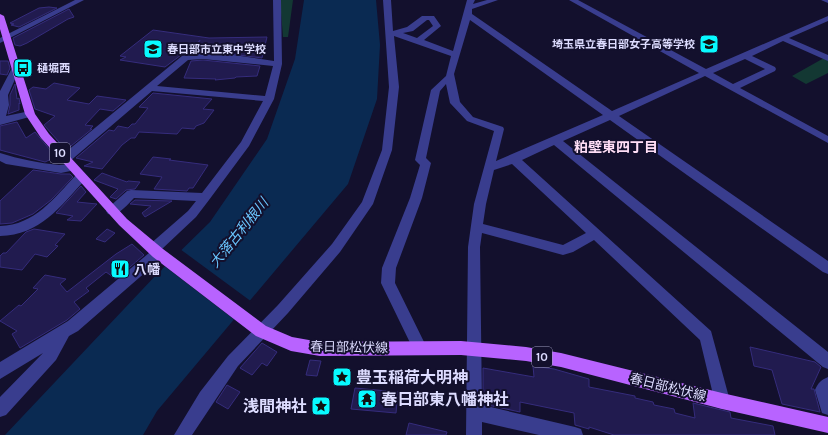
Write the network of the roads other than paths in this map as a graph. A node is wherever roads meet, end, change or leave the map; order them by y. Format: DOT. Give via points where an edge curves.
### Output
graph roads {
  1 [pos="80,0"];
  2 [pos="277,0"];
  3 [pos="387,0"];
  4 [pos="471,0"];
  5 [pos="494,0"];
  6 [pos="572,0"];
  7 [pos="825,0"];
  8 [pos="828,1"];
  9 [pos="468,11"];
  10 [pos="0,16"];
  11 [pos="828,18"];
  12 [pos="817,22"];
  13 [pos="828,27"];
  14 [pos="393,32"];
  15 [pos="782,38"];
  16 [pos="4,39"];
  17 [pos="418,41"];
  18 [pos="455,54"];
  19 [pos="744,55"];
  20 [pos="828,58"];
  21 [pos="278,64"];
  22 [pos="16,68"];
  23 [pos="705,73"];
  24 [pos="450,77"];
  25 [pos="150,88"];
  26 [pos="733,88"];
  27 [pos="269,99"];
  28 [pos="30,114"];
  29 [pos="611,115"];
  30 [pos="0,122"];
  31 [pos="555,140"];
  32 [pos="828,140"];
  33 [pos="514,159"];
  34 [pos="2,160"];
  35 [pos="68,163"];
  36 [pos="488,168"];
  37 [pos="81,177"];
  38 [pos="205,197"];
  39 [pos="112,211"];
  40 [pos="476,227"];
  41 [pos="596,233"];
  42 [pos="3,235"];
  43 [pos="160,254"];
  44 [pos="828,268"];
  45 [pos="258,328"];
  46 [pos="64,332"];
  47 [pos="420,348"];
  48 [pos="475,348"];
  49 [pos="828,362"];
  50 [pos="0,371"];
  51 [pos="828,385"];
  52 [pos="722,401"];
  53 [pos="828,406"];
  54 [pos="0,409"];
  55 [pos="475,412"];
  56 [pos="828,425"];
  57 [pos="182,435"];
  58 [pos="474,435"];
  59 [pos="575,435"];
  1 -- 16 [label="street"];
  2 -- 21 [label="street"];
  3 -- 14 [label="street"];
  4 -- 9 [label="street"];
  5 -- 9 [label="street"];
  6 -- 23 [label="street"];
  7 -- 8 [label="street"];
  9 -- 18 [label="street"];
  9 -- 29 [label="street"];
  10 -- 16 [label="main road, 春日部松伏線 / 10"];
  11 -- 12 [label="street"];
  12 -- 13 [label="street"];
  12 -- 15 [label="street"];
  14 -- 17 [label="street"];
  14 -- 17 [label="street" via="410,29 425,18 431,18 437,26"];
  14 -- 45 [label="street" via="394,87 387,150 367,204 336,248 283,309"];
  15 -- 19 [label="street"];
  15 -- 20 [label="street"];
  16 -- 22 [label="main road, 春日部松伏線 / 10"];
  17 -- 18 [label="street"];
  18 -- 24 [label="street"];
  19 -- 23 [label="street"];
  19 -- 26 [label="street" via="772,69"];
  21 -- 25 [label="street" via="191,56 185,58"];
  21 -- 27 [label="street"];
  22 -- 28 [label="main road, 春日部松伏線 / 10"];
  22 -- 30 [label="street" via="3,95 4,105"];
  23 -- 26 [label="street"];
  23 -- 29 [label="street"];
  24 -- 36 [label="street" via="455,102 470,119 499,129"];
  24 -- 47 [label="street" via="436,90 420,160 426,163 416,198 389,268 388,283"];
  25 -- 27 [label="street"];
  25 -- 35 [label="street"];
  26 -- 32 [label="street"];
  27 -- 38 [label="street" via="245,144"];
  28 -- 30 [label="street"];
  28 -- 35 [label="main road, 春日部松伏線 / 10"];
  29 -- 31 [label="street"];
  29 -- 44 [label="street"];
  31 -- 33 [label="street"];
  31 -- 49 [label="street"];
  33 -- 36 [label="street"];
  33 -- 41 [label="street"];
  34 -- 35 [label="street" via="61,169"];
  35 -- 37 [label="main road, 春日部松伏線 / 10"];
  36 -- 40 [label="street"];
  37 -- 39 [label="main road, 春日部松伏線 / 10"];
  37 -- 42 [label="street" via="36,222"];
  38 -- 39 [label="street" via="131,194"];
  38 -- 43 [label="street"];
  39 -- 43 [label="main road, 春日部松伏線 / 10"];
  40 -- 41 [label="street" via="563,250"];
  40 -- 48 [label="street"];
  41 -- 52 [label="street" via="706,336"];
  43 -- 45 [label="main road, 春日部松伏線 / 10"];
  43 -- 46 [label="street"];
  45 -- 47 [label="main road, 春日部松伏線 / 10" via="291,344 305,347"];
  45 -- 57 [label="street"];
  46 -- 50 [label="street"];
  46 -- 54 [label="street" via="51,355"];
  47 -- 48 [label="main road, 春日部松伏線 / 10"];
  48 -- 52 [label="main road, 春日部松伏線 / 10" via="562,360"];
  48 -- 55 [label="street"];
  51 -- 53 [label="street" via="823,390"];
  52 -- 56 [label="main road, 春日部松伏線 / 10"];
  55 -- 58 [label="street"];
  55 -- 59 [label="street"];
}
